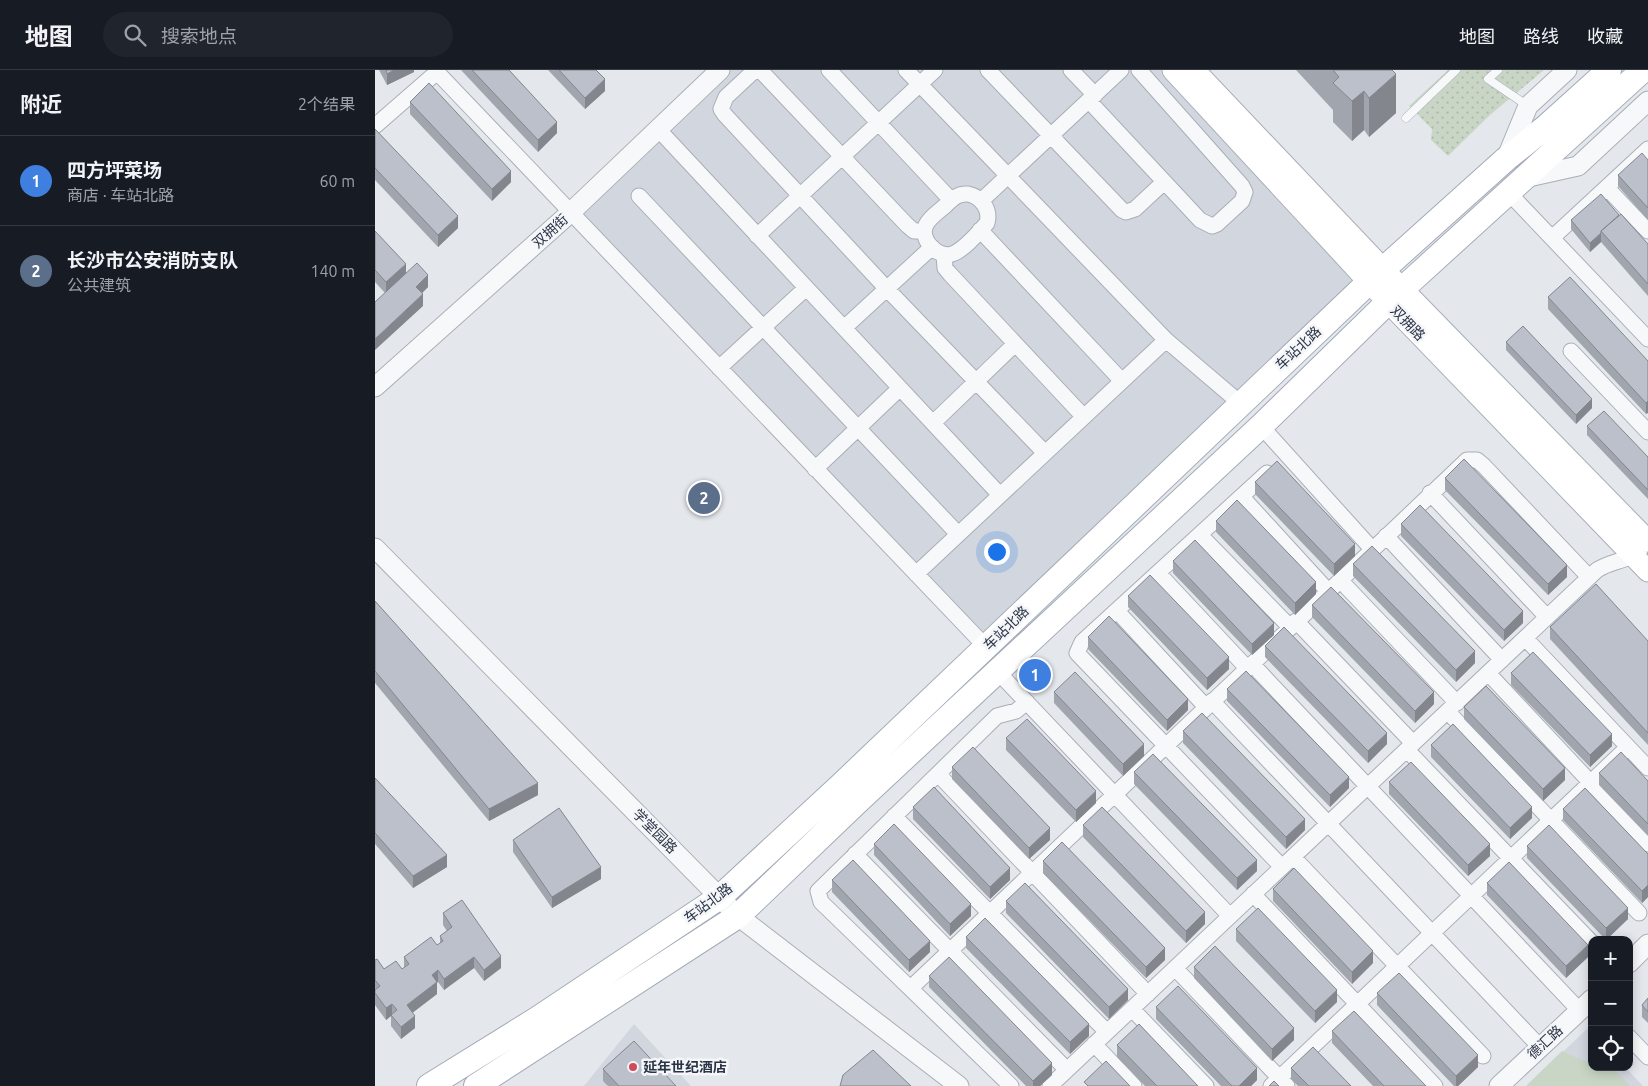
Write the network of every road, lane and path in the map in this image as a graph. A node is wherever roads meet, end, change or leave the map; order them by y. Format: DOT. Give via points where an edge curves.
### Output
graph roads {
  1 [pos="720,70"];
  2 [pos="755,70"];
  3 [pos="760,70"];
  4 [pos="829,70"];
  5 [pos="906,70"];
  6 [pos="935,70"];
  7 [pos="988,70"];
  8 [pos="1071,70"];
  9 [pos="1121,70"];
  10 [pos="1139,70"];
  11 [pos="1173,70"];
  12 [pos="1194,70"];
  13 [pos="1457,70"];
  14 [pos="1498,70"];
  15 [pos="1567,70"];
  16 [pos="1609,70"];
  17 [pos="1643,70"];
  18 [pos="436,71"];
  19 [pos="919,84"];
  20 [pos="1092,98"];
  21 [pos="1648,101"];
  22 [pos="1528,106"];
  23 [pos="1406,118"];
  24 [pos="878,122"];
  25 [pos="375,126"];
  26 [pos="658,129"];
  27 [pos="1556,133"];
  28 [pos="1051,136"];
  29 [pos="1648,149"];
  30 [pos="842,157"];
  31 [pos="1505,159"];
  32 [pos="1008,176"];
  33 [pos="1165,182"];
  34 [pos="1516,185"];
  35 [pos="1607,188"];
  36 [pos="800,195"];
  37 [pos="639,196"];
  38 [pos="951,200"];
  39 [pos="981,201"];
  40 [pos="570,213"];
  41 [pos="980,230"];
  42 [pos="924,231"];
  43 [pos="1648,232"];
  44 [pos="757,236"];
  45 [pos="1552,238"];
  46 [pos="938,251"];
  47 [pos="1377,275"];
  48 [pos="806,288"];
  49 [pos="887,288"];
  50 [pos="1395,295"];
  51 [pos="762,328"];
  52 [pos="844,328"];
  53 [pos="1648,339"];
  54 [pos="1167,340"];
  55 [pos="1015,344"];
  56 [pos="1571,351"];
  57 [pos="719,368"];
  58 [pos="976,381"];
  59 [pos="1123,381"];
  60 [pos="375,387"];
  61 [pos="900,388"];
  62 [pos="1240,403"];
  63 [pos="1084,417"];
  64 [pos="933,423"];
  65 [pos="1261,426"];
  66 [pos="857,429"];
  67 [pos="1648,432"];
  68 [pos="1045,453"];
  69 [pos="815,469"];
  70 [pos="1267,473"];
  71 [pos="1430,494"];
  72 [pos="1000,495"];
  73 [pos="1242,497"];
  74 [pos="958,534"];
  75 [pos="1200,535"];
  76 [pos="1386,536"];
  77 [pos="375,548"];
  78 [pos="1372,549"];
  79 [pos="1645,552"];
  80 [pos="1158,573"];
  81 [pos="915,574"];
  82 [pos="1589,577"];
  83 [pos="1340,580"];
  84 [pos="1328,591"];
  85 [pos="1117,611"];
  86 [pos="1547,617"];
  87 [pos="1293,624"];
  88 [pos="1525,638"];
  89 [pos="986,647"];
  90 [pos="1502,660"];
  91 [pos="1249,666"];
  92 [pos="997,671"];
  93 [pos="1488,673"];
  94 [pos="1027,702"];
  95 [pos="1209,704"];
  96 [pos="1452,707"];
  97 [pos="1165,746"];
  98 [pos="1410,747"];
  99 [pos="1629,747"];
  100 [pos="1648,768"];
  101 [pos="938,774"];
  102 [pos="1590,783"];
  103 [pos="1368,786"];
  104 [pos="1114,794"];
  105 [pos="894,816"];
  106 [pos="1550,822"];
  107 [pos="1328,824"];
  108 [pos="1648,844"];
  109 [pos="855,854"];
  110 [pos="1511,858"];
  111 [pos="1287,862"];
  112 [pos="1032,872"];
  113 [pos="1253,894"];
  114 [pos="1471,896"];
  115 [pos="720,897"];
  116 [pos="990,912"];
  117 [pos="1639,913"];
  118 [pos="738,916"];
  119 [pos="1230,916"];
  120 [pos="1432,934"];
  121 [pos="1588,940"];
  122 [pos="1648,944"];
  123 [pos="950,951"];
  124 [pos="1633,958"];
  125 [pos="1397,966"];
  126 [pos="1175,968"];
  127 [pos="915,984"];
  128 [pos="1148,994"];
  129 [pos="1357,1004"];
  130 [pos="1585,1004"];
  131 [pos="1132,1008"];
  132 [pos="1107,1032"];
  133 [pos="1633,1041"];
  134 [pos="1094,1044"];
  135 [pos="1540,1047"];
  136 [pos="1483,1056"];
  137 [pos="1648,1057"];
  138 [pos="1060,1080"];
  139 [pos="1279,1083"];
  140 [pos="429,1086"];
  141 [pos="476,1086"];
  142 [pos="959,1086"];
  143 [pos="1011,1086"];
  144 [pos="1134,1086"];
  145 [pos="1206,1086"];
  146 [pos="1435,1086"];
  147 [pos="1499,1086"];
  1 -- 26 [label="street, 双拥街"];
  2 -- 36 [label="street" via="726,97 721,109"];
  3 -- 30 [label="street"];
  4 -- 24 [label="street"];
  5 -- 19 [label="street"];
  6 -- 19 [label="street"];
  7 -- 28 [label="street"];
  8 -- 20 [label="street"];
  9 -- 20 [label="street"];
  10 -- 33 [label="street" via="1245,192 1242,201 1212,226 1200,220"];
  11 -- 47 [label="main road, 双拥路"];
  12 -- 47 [label="main road, 双拥路"];
  13 -- 23 [label="lane"];
  14 -- 22 [label="lane" via="1488,79"];
  15 -- 22 [label="street"];
  16 -- 27 [label="main road"];
  17 -- 27 [label="main road"];
  18 -- 25 [label="street"];
  18 -- 40 [label="street"];
  19 -- 24 [label="street"];
  19 -- 32 [label="street"];
  20 -- 28 [label="street"];
  20 -- 33 [label="street"];
  21 -- 34 [label="street" via="1578,166"];
  22 -- 31 [label="street"];
  24 -- 30 [label="street"];
  24 -- 38 [label="street"];
  26 -- 40 [label="street, 双拥街"];
  26 -- 44 [label="street"];
  27 -- 31 [label="main road, 车站北路"];
  27 -- 34 [label="main road, 车站北路"];
  28 -- 32 [label="street"];
  28 -- 33 [label="street" via="1126,212 1135,209"];
  29 -- 35 [label="street"];
  30 -- 36 [label="street"];
  30 -- 42 [label="street" via="907,225 914,231"];
  31 -- 47 [label="main road, 车站北路"];
  32 -- 39 [label="street"];
  32 -- 54 [label="street"];
  34 -- 45 [label="street"];
  34 -- 50 [label="main road, 车站北路"];
  35 -- 43 [label="street"];
  35 -- 45 [label="street"];
  36 -- 44 [label="street"];
  36 -- 49 [label="street"];
  37 -- 51 [label="street"];
  38 -- 39 [label="street" via="963,193"];
  38 -- 42 [label="street" via="930,220"];
  39 -- 41 [label="street" via="988,216"];
  40 -- 57 [label="street"];
  40 -- 60 [label="street, 双拥街"];
  41 -- 46 [label="street" via="957,252"];
  41 -- 59 [label="street"];
  42 -- 46 [label="street"];
  44 -- 48 [label="street"];
  45 -- 53 [label="street"];
  46 -- 49 [label="street"];
  46 -- 55 [label="street" via="945,268"];
  47 -- 50 [label="main road, 双拥路"];
  47 -- 62 [label="main road, 车站北路"];
  48 -- 51 [label="street"];
  48 -- 52 [label="street"];
  49 -- 52 [label="street"];
  49 -- 58 [label="street"];
  50 -- 65 [label="main road, 车站北路"];
  50 -- 79 [label="main road, 双拥路"];
  51 -- 57 [label="street"];
  51 -- 66 [label="street"];
  52 -- 61 [label="street"];
  54 -- 59 [label="street"];
  54 -- 62 [label="street"];
  55 -- 58 [label="street"];
  55 -- 63 [label="street"];
  56 -- 67 [label="street"];
  57 -- 69 [label="street"];
  58 -- 64 [label="street"];
  58 -- 68 [label="street"];
  59 -- 63 [label="street"];
  61 -- 64 [label="street"];
  61 -- 66 [label="street"];
  62 -- 89 [label="main road, 车站北路"];
  63 -- 68 [label="street"];
  64 -- 72 [label="street"];
  65 -- 78 [label="street"];
  65 -- 92 [label="main road, 车站北路"];
  66 -- 69 [label="street"];
  66 -- 74 [label="street"];
  68 -- 72 [label="street"];
  69 -- 81 [label="street"];
  70 -- 73 [label="street"];
  71 -- 76 [label="street"];
  71 -- 82 [label="street" via="1467,460 1477,460"];
  71 -- 86 [label="street"];
  72 -- 74 [label="street"];
  73 -- 75 [label="street"];
  73 -- 84 [label="street"];
  74 -- 81 [label="street"];
  75 -- 80 [label="street"];
  75 -- 87 [label="street"];
  76 -- 78 [label="street"];
  76 -- 90 [label="street"];
  77 -- 115 [label="street, 学堂园路"];
  78 -- 83 [label="street"];
  79 -- 82 [label="street" via="1604,566"];
  80 -- 85 [label="street"];
  80 -- 91 [label="street"];
  81 -- 89 [label="street"];
  82 -- 86 [label="street"];
  83 -- 84 [label="street"];
  83 -- 96 [label="street"];
  84 -- 87 [label="street"];
  85 -- 95 [label="street"];
  85 -- 97 [label="street" via="1082,642 1077,653"];
  86 -- 88 [label="street"];
  87 -- 91 [label="street"];
  87 -- 98 [label="street"];
  88 -- 90 [label="street"];
  88 -- 99 [label="street"];
  89 -- 115 [label="main road, 车站北路"];
  90 -- 93 [label="street"];
  91 -- 95 [label="street"];
  91 -- 103 [label="street"];
  92 -- 94 [label="street"];
  92 -- 118 [label="main road, 车站北路"];
  93 -- 96 [label="street"];
  93 -- 102 [label="street"];
  94 -- 101 [label="street" via="1016,711 997,716"];
  94 -- 104 [label="street"];
  95 -- 97 [label="street"];
  95 -- 107 [label="street"];
  96 -- 98 [label="street"];
  96 -- 106 [label="street"];
  97 -- 104 [label="street"];
  97 -- 111 [label="street"];
  98 -- 103 [label="street"];
  98 -- 110 [label="street"];
  99 -- 100 [label="street"];
  99 -- 102 [label="street"];
  101 -- 105 [label="street"];
  101 -- 112 [label="street"];
  102 -- 106 [label="street"];
  102 -- 108 [label="street"];
  103 -- 107 [label="street"];
  103 -- 114 [label="street"];
  104 -- 112 [label="street"];
  104 -- 119 [label="street"];
  105 -- 109 [label="street"];
  105 -- 116 [label="street"];
  106 -- 110 [label="street"];
  106 -- 117 [label="street"];
  107 -- 111 [label="street"];
  107 -- 120 [label="street"];
  109 -- 123 [label="street"];
  109 -- 143 [label="street" via="820,886 821,902"];
  110 -- 114 [label="street"];
  110 -- 121 [label="street"];
  111 -- 113 [label="street"];
  111 -- 125 [label="street"];
  112 -- 116 [label="street"];
  112 -- 128 [label="street"];
  113 -- 119 [label="street"];
  113 -- 129 [label="street"];
  114 -- 120 [label="street"];
  114 -- 130 [label="street"];
  115 -- 118 [label="street, 学堂园路"];
  115 -- 140 [label="main road, 车站北路" via="537,1019"];
  116 -- 123 [label="street"];
  116 -- 132 [label="street"];
  118 -- 141 [label="main road, 车站北路"];
  118 -- 142 [label="street, 学堂园路"];
  119 -- 126 [label="street"];
  120 -- 125 [label="street"];
  120 -- 135 [label="street"];
  122 -- 124 [label="street"];
  123 -- 127 [label="street"];
  123 -- 138 [label="street"];
  125 -- 129 [label="street"];
  125 -- 136 [label="street"];
  126 -- 128 [label="street"];
  126 -- 139 [label="street"];
  128 -- 131 [label="street"];
  129 -- 139 [label="street"];
  129 -- 146 [label="street"];
  130 -- 135 [label="street, 德汇路"];
  131 -- 132 [label="street"];
  131 -- 145 [label="street"];
  132 -- 134 [label="street"];
  133 -- 137 [label="street"];
  134 -- 138 [label="street"];
  134 -- 144 [label="street"];
  135 -- 147 [label="street, 德汇路"];
}
